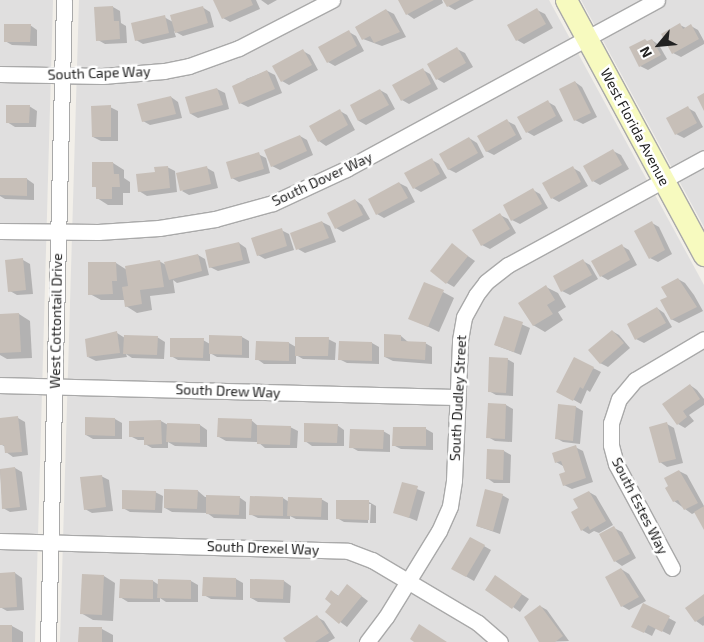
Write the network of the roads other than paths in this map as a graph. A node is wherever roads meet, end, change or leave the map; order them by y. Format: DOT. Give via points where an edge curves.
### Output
graph roads {
  1 [pos="64,0"];
  2 [pos="332,0"];
  3 [pos="566,0"];
  4 [pos="657,0"];
  5 [pos="587,38"];
  6 [pos="0,74"];
  7 [pos="61,76"];
  8 [pos="704,158"];
  9 [pos="664,180"];
  10 [pos="0,231"];
  11 [pos="58,233"];
  12 [pos="704,254"];
  13 [pos="704,339"];
  14 [pos="0,385"];
  15 [pos="55,386"];
  16 [pos="457,397"];
  17 [pos="0,541"];
  18 [pos="50,542"];
  19 [pos="672,568"];
  20 [pos="408,582"];
  21 [pos="48,642"];
  22 [pos="367,642"];
  23 [pos="500,642"];
  1 -- 7 [label="street, West Cottontail Drive"];
  2 -- 7 [label="street, South Cape Way" via="262,38 190,66 135,74"];
  3 -- 5 [label="street, West Florida Avenue"];
  4 -- 5 [label="street, South Dover Way"];
  5 -- 9 [label="street, West Florida Avenue"];
  5 -- 11 [label="street, South Dover Way" via="346,169 273,203 215,219 159,228"];
  6 -- 7 [label="street, South Cape Way"];
  7 -- 11 [label="street, West Cottontail Drive"];
  8 -- 9 [label="street, South Dudley Street"];
  9 -- 12 [label="street, West Florida Avenue"];
  9 -- 16 [label="street, South Dudley Street" via="517,260 486,282 464,317 458,355"];
  10 -- 11 [label="street, South Dover Way"];
  11 -- 15 [label="street, West Cottontail Drive"];
  13 -- 19 [label="street, South Estes Way" via="635,380 619,399 611,423 611,445 616,464"];
  14 -- 15 [label="street, South Drew Way"];
  15 -- 16 [label="street, South Drew Way"];
  15 -- 18 [label="street, West Cottontail Drive"];
  16 -- 20 [label="street, South Dudley Street" via="450,506"];
  17 -- 18 [label="street, South Drexel Way"];
  18 -- 20 [label="street, South Drexel Way" via="339,550 363,555"];
  18 -- 21 [label="street, West Cottontail Drive"];
  20 -- 22 [label="street, South Dudley Street"];
  20 -- 23 [label="street, South Drexel Way" via="478,622"];
}
